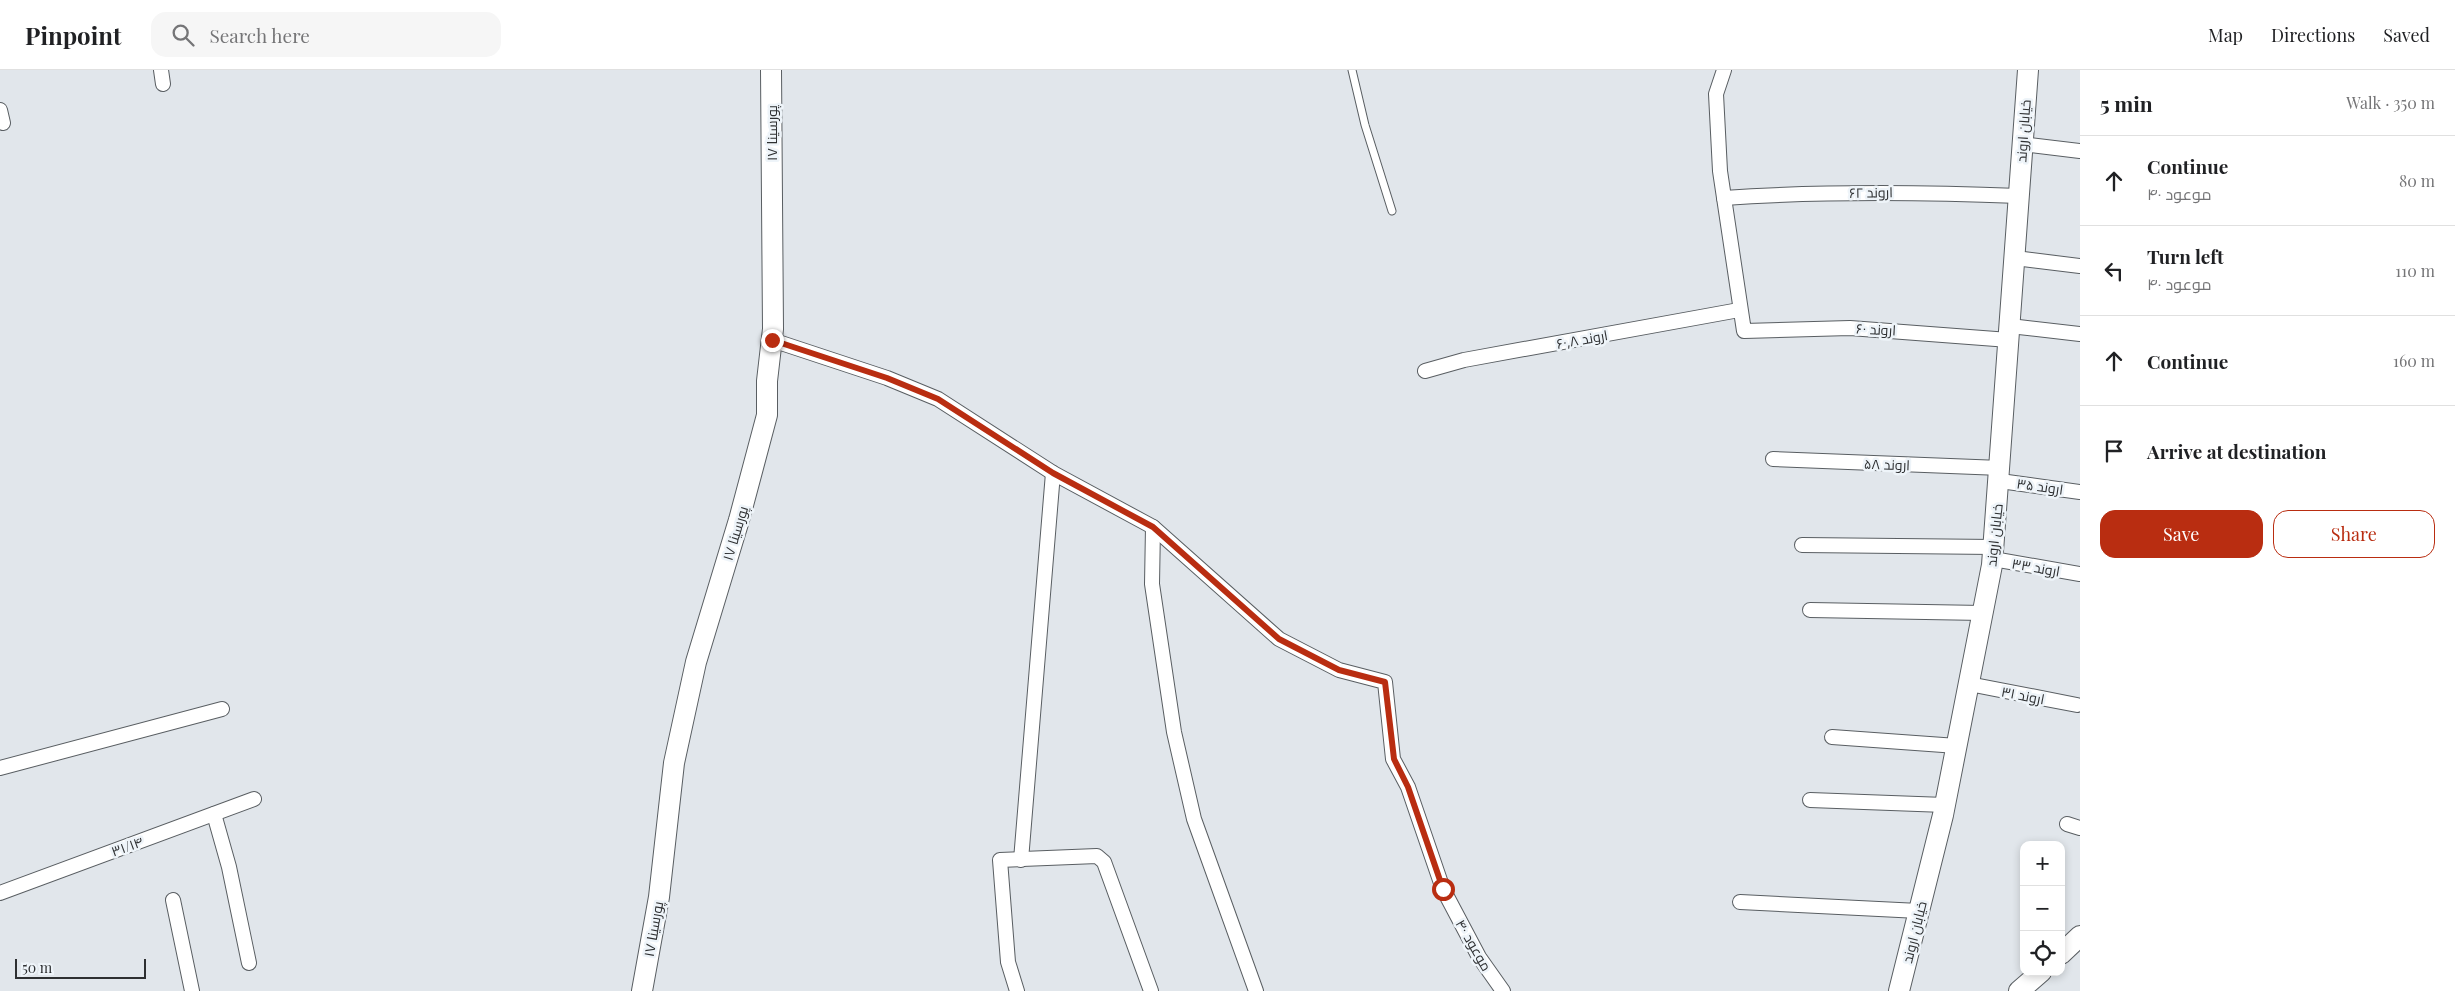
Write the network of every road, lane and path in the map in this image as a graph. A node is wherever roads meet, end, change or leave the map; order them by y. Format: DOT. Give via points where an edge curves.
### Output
graph roads {
  1 [pos="161,70"];
  2 [pos="771,70"];
  3 [pos="1352,70"];
  4 [pos="1724,70"];
  5 [pos="2028,70"];
  6 [pos="163,84"];
  7 [pos="2022,144"];
  8 [pos="2080,151"];
  9 [pos="2019,196"];
  10 [pos="1724,198"];
  11 [pos="1392,212"];
  12 [pos="2015,258"];
  13 [pos="2080,266"];
  14 [pos="1739,310"];
  15 [pos="2010,333"];
  16 [pos="2080,334"];
  17 [pos="772,340"];
  18 [pos="1425,371"];
  19 [pos="1773,459"];
  20 [pos="1053,473"];
  21 [pos="2000,475"];
  22 [pos="2080,492"];
  23 [pos="1153,527"];
  24 [pos="1802,545"];
  25 [pos="1993,553"];
  26 [pos="2080,574"];
  27 [pos="1810,610"];
  28 [pos="1983,613"];
  29 [pos="1969,684"];
  30 [pos="2077,705"];
  31 [pos="222,709"];
  32 [pos="1832,738"];
  33 [pos="1957,746"];
  34 [pos="0,768"];
  35 [pos="254,799"];
  36 [pos="1810,800"];
  37 [pos="1945,805"];
  38 [pos="214,814"];
  39 [pos="1021,860"];
  40 [pos="0,893"];
  41 [pos="173,900"];
  42 [pos="1740,902"];
  43 [pos="1919,911"];
  44 [pos="2080,936"];
  45 [pos="2065,950"];
  46 [pos="249,964"];
  47 [pos="192,991"];
  48 [pos="642,991"];
  49 [pos="1016,991"];
  50 [pos="1151,991"];
  51 [pos="1256,991"];
  52 [pos="1503,991"];
  53 [pos="1899,991"];
  1 -- 6 [label="street"];
  2 -- 17 [label="street, پورسینا ۱۷"];
  3 -- 11 [label="lane"];
  4 -- 10 [label="street" via="1716,94"];
  5 -- 7 [label="street, خیابان اروند"];
  7 -- 8 [label="street"];
  7 -- 9 [label="street, خیابان اروند"];
  9 -- 10 [label="street, اروند ۶۲" via="1910,191"];
  9 -- 12 [label="street, خیابان اروند"];
  10 -- 14 [label="street"];
  12 -- 13 [label="street"];
  12 -- 15 [label="street, خیابان اروند"];
  14 -- 15 [label="street, اروند ۶۰" via="1744,331 1850,328"];
  14 -- 18 [label="street, اروند ۶۰٫۸" via="1464,360"];
  15 -- 16 [label="street, اروند ۶۰"];
  15 -- 21 [label="street, خیابان اروند"];
  17 -- 20 [label="street" via="887,378 938,399"];
  17 -- 48 [label="street, پورسینا ۱۷" via="767,416 696,662 674,763 659,897"];
  19 -- 21 [label="street, اروند ۵۸"];
  20 -- 23 [label="street"];
  20 -- 39 [label="street"];
  21 -- 22 [label="street, اروند ۳۵"];
  21 -- 25 [label="street, خیابان اروند"];
  23 -- 51 [label="street" via="1152,584 1174,732 1194,819"];
  23 -- 52 [label="street, موعود ۴۰" via="1279,639 1339,670 1385,682 1394,759 1408,787 1443,889 1479,957"];
  24 -- 25 [label="street, اروند ۳۳"];
  25 -- 26 [label="street, اروند ۳۳"];
  25 -- 28 [label="street, خیابان اروند"];
  27 -- 28 [label="street"];
  28 -- 29 [label="street, خیابان اروند"];
  29 -- 30 [label="street, اروند ۳۱"];
  29 -- 33 [label="street, خیابان اروند"];
  31 -- 34 [label="street"];
  32 -- 33 [label="street"];
  33 -- 37 [label="street, خیابان اروند"];
  35 -- 38 [label="street, ۳۱/۱۴"];
  36 -- 37 [label="street"];
  37 -- 43 [label="street, خیابان اروند"];
  38 -- 40 [label="street, ۳۱/۱۴"];
  38 -- 46 [label="street" via="229,866"];
  39 -- 49 [label="street" via="1002,859 1000,862 1008,962"];
  39 -- 50 [label="street" via="1097,856 1102,859"];
  41 -- 47 [label="street"];
  42 -- 43 [label="street"];
  43 -- 53 [label="street, خیابان اروند"];
  44 -- 45 [label="street"];
}
